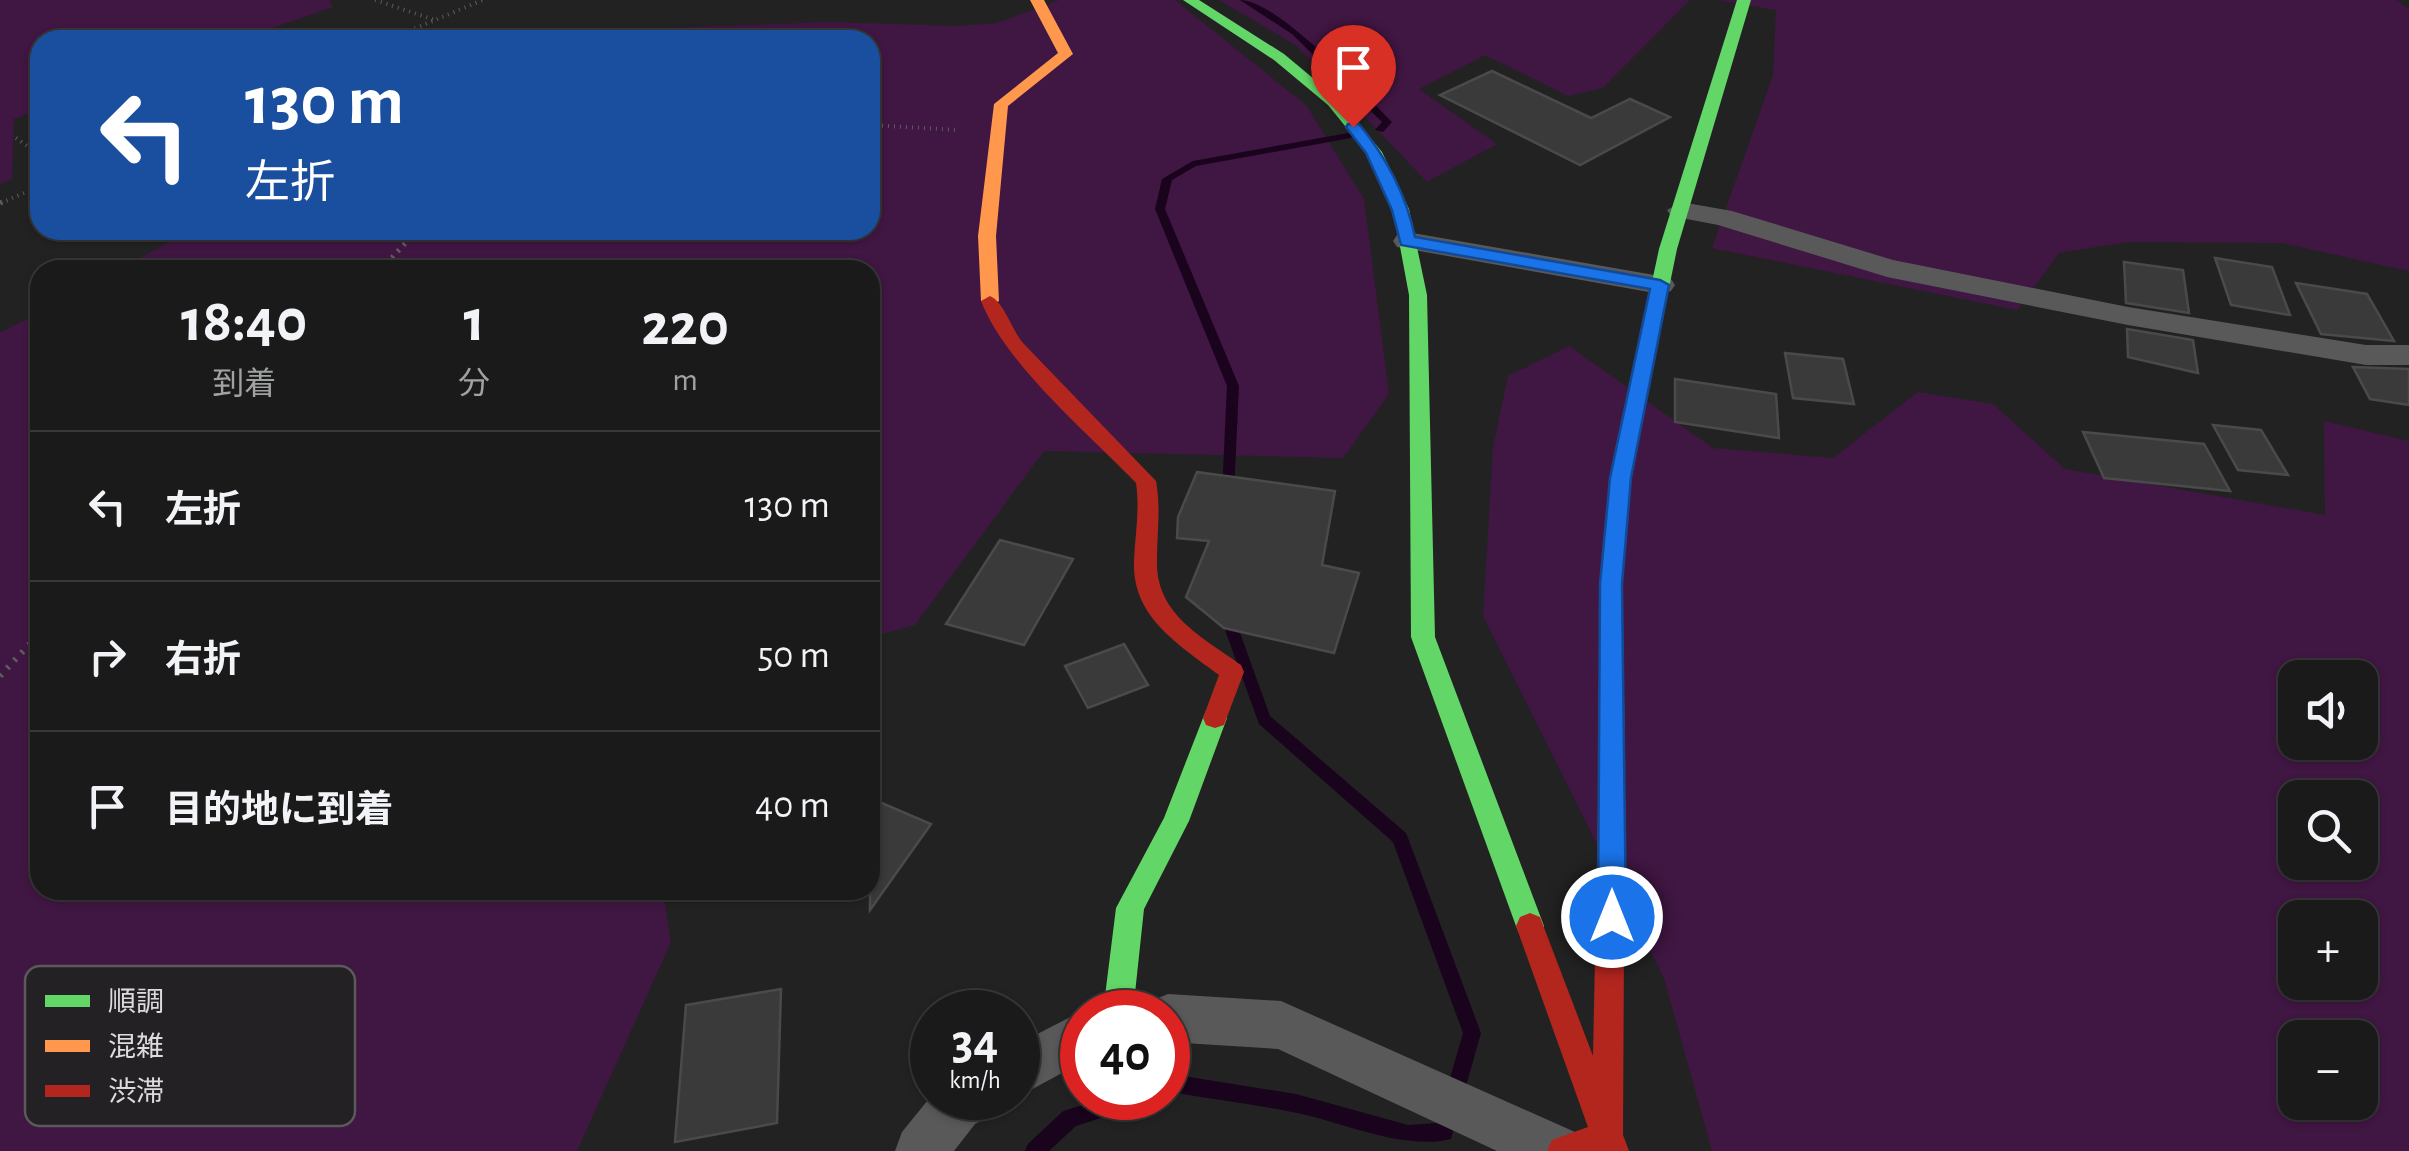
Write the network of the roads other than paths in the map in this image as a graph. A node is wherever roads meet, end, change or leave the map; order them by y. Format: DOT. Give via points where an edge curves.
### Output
graph roads {
  1 [pos="1037,0"];
  2 [pos="1190,0"];
  3 [pos="1744,0"];
  4 [pos="1681,210"];
  5 [pos="1407,241"];
  6 [pos="1660,285"];
  7 [pos="2409,355"];
  8 [pos="1121,990"];
  9 [pos="1190,1019"];
  10 [pos="946,1120"];
  11 [pos="1610,1144"];
  12 [pos="921,1151"];
  13 [pos="1560,1151"];
  1 -- 8 [label="street" via="1066,54 1001,104 989,226 993,314 1018,350 1146,480 1153,508 1146,587 1160,612 1232,672 1176,821 1130,908"];
  2 -- 5 [label="street" via="1279,56 1333,102 1374,152"];
  3 -- 4 [label="street"];
  4 -- 6 [label="street"];
  4 -- 7 [label="street" via="1961,283 2366,355"];
  5 -- 6 [label="street"];
  5 -- 11 [label="street" via="1418,295 1423,638"];
  6 -- 11 [label="street" via="1620,478 1611,584"];
  9 -- 13 [label="street" via="1281,1025"];
  10 -- 12 [label="street"];
  11 -- 13 [label="street"];
}
